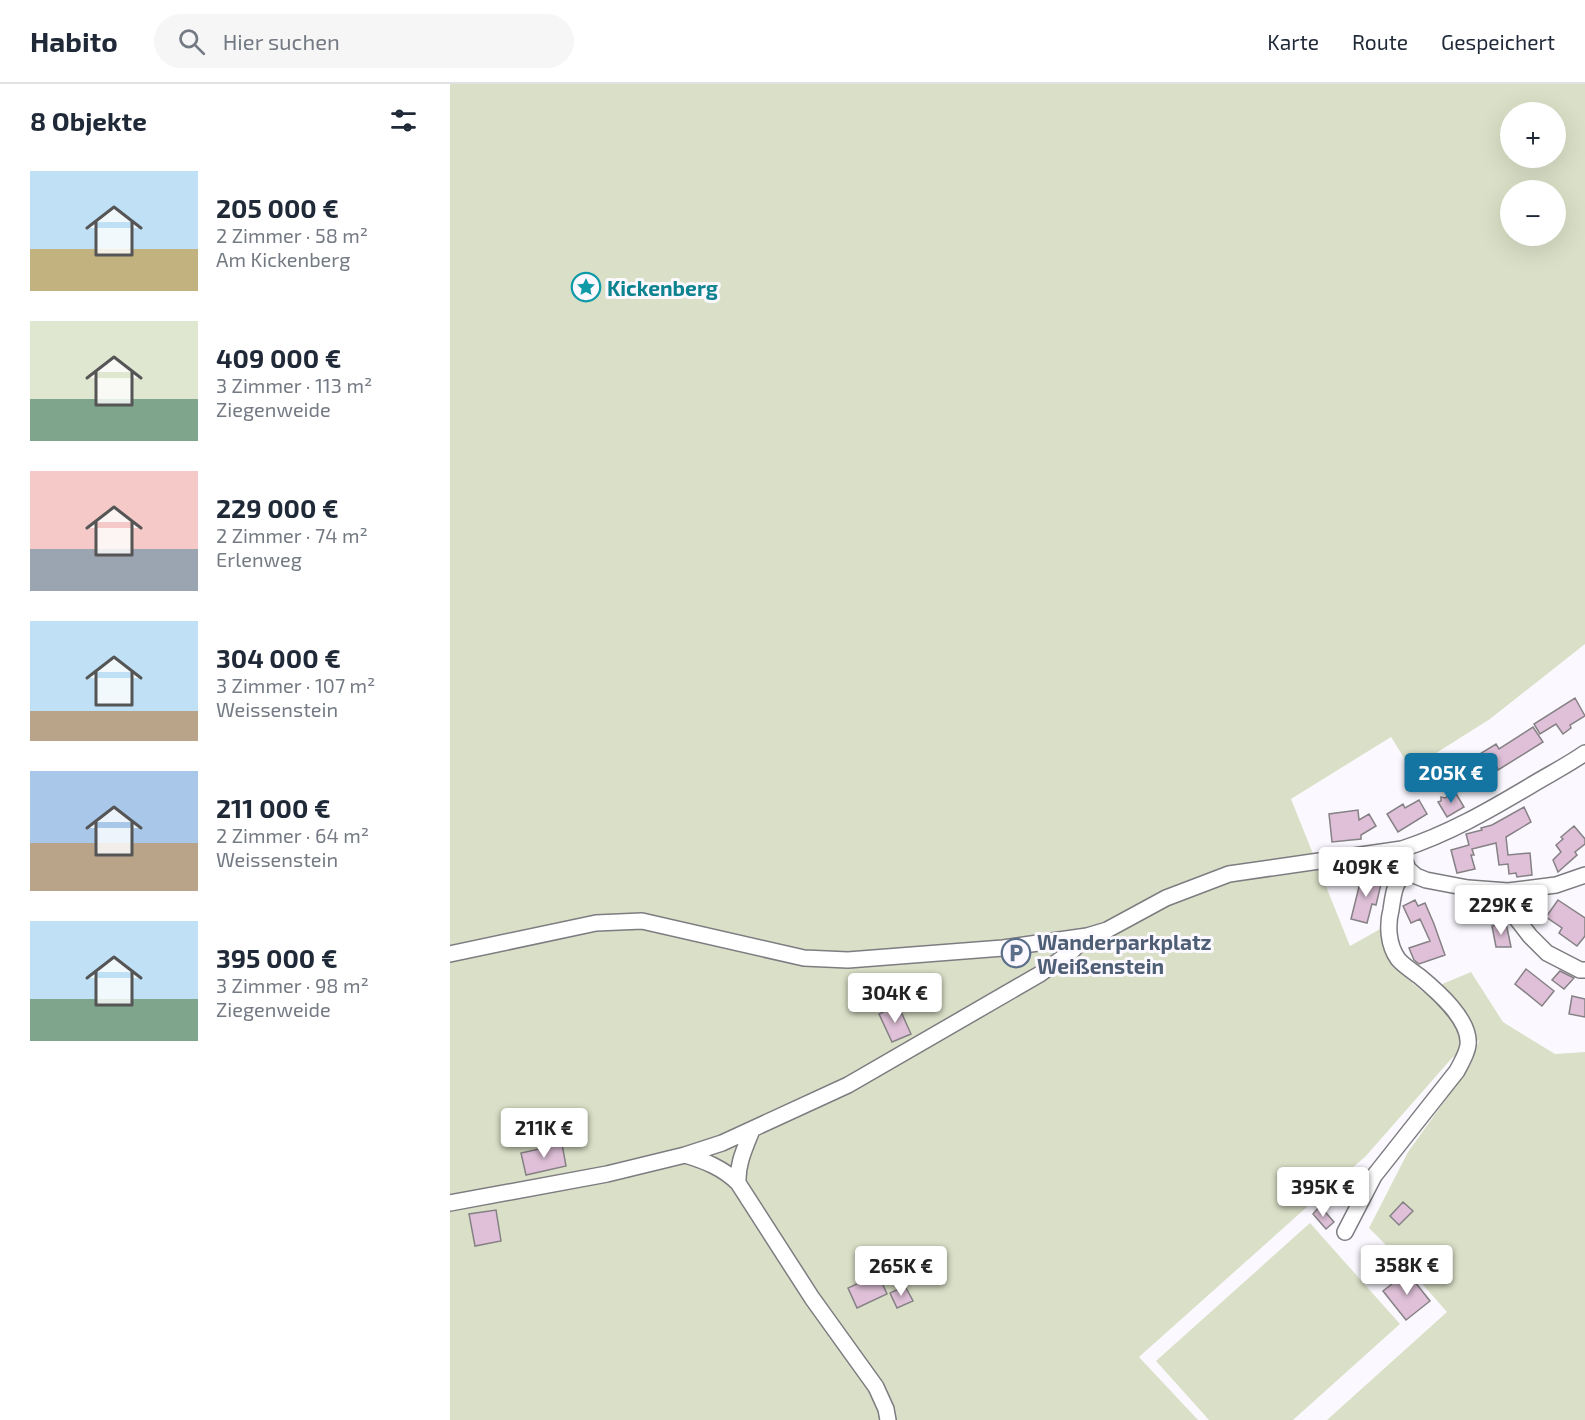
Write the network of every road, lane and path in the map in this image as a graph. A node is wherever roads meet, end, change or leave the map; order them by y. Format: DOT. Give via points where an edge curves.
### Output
graph roads {
  1 [pos="1585,753"];
  2 [pos="1401,849"];
  3 [pos="1408,869"];
  4 [pos="1585,875"];
  5 [pos="1508,891"];
  6 [pos="1087,936"];
  7 [pos="450,954"];
  8 [pos="1585,970"];
  9 [pos="752,1130"];
  10 [pos="685,1155"];
  11 [pos="738,1183"];
  12 [pos="450,1203"];
  13 [pos="1345,1232"];
  14 [pos="888,1420"];
  1 -- 2 [label="street" via="1490,810"];
  2 -- 3 [label="street"];
  2 -- 6 [label="street" via="1229,874 1166,898 1107,930"];
  3 -- 5 [label="street" via="1426,880"];
  3 -- 13 [label="street" via="1397,880 1388,930 1391,944 1398,959 1436,990 1456,1013 1467,1033 1468,1045 1457,1071 1374,1176"];
  4 -- 5 [label="street" via="1556,885"];
  5 -- 8 [label="street" via="1513,914 1530,936 1547,953"];
  6 -- 7 [label="street" via="1003,948 848,960 804,958 642,921 596,923"];
  6 -- 9 [label="street" via="1040,974 848,1085"];
  9 -- 10 [label="street"];
  9 -- 11 [label="street" via="740,1160"];
  10 -- 11 [label="street" via="720,1168"];
  10 -- 12 [label="street" via="578,1180"];
  11 -- 14 [label="street" via="812,1298 876,1387"];
}
